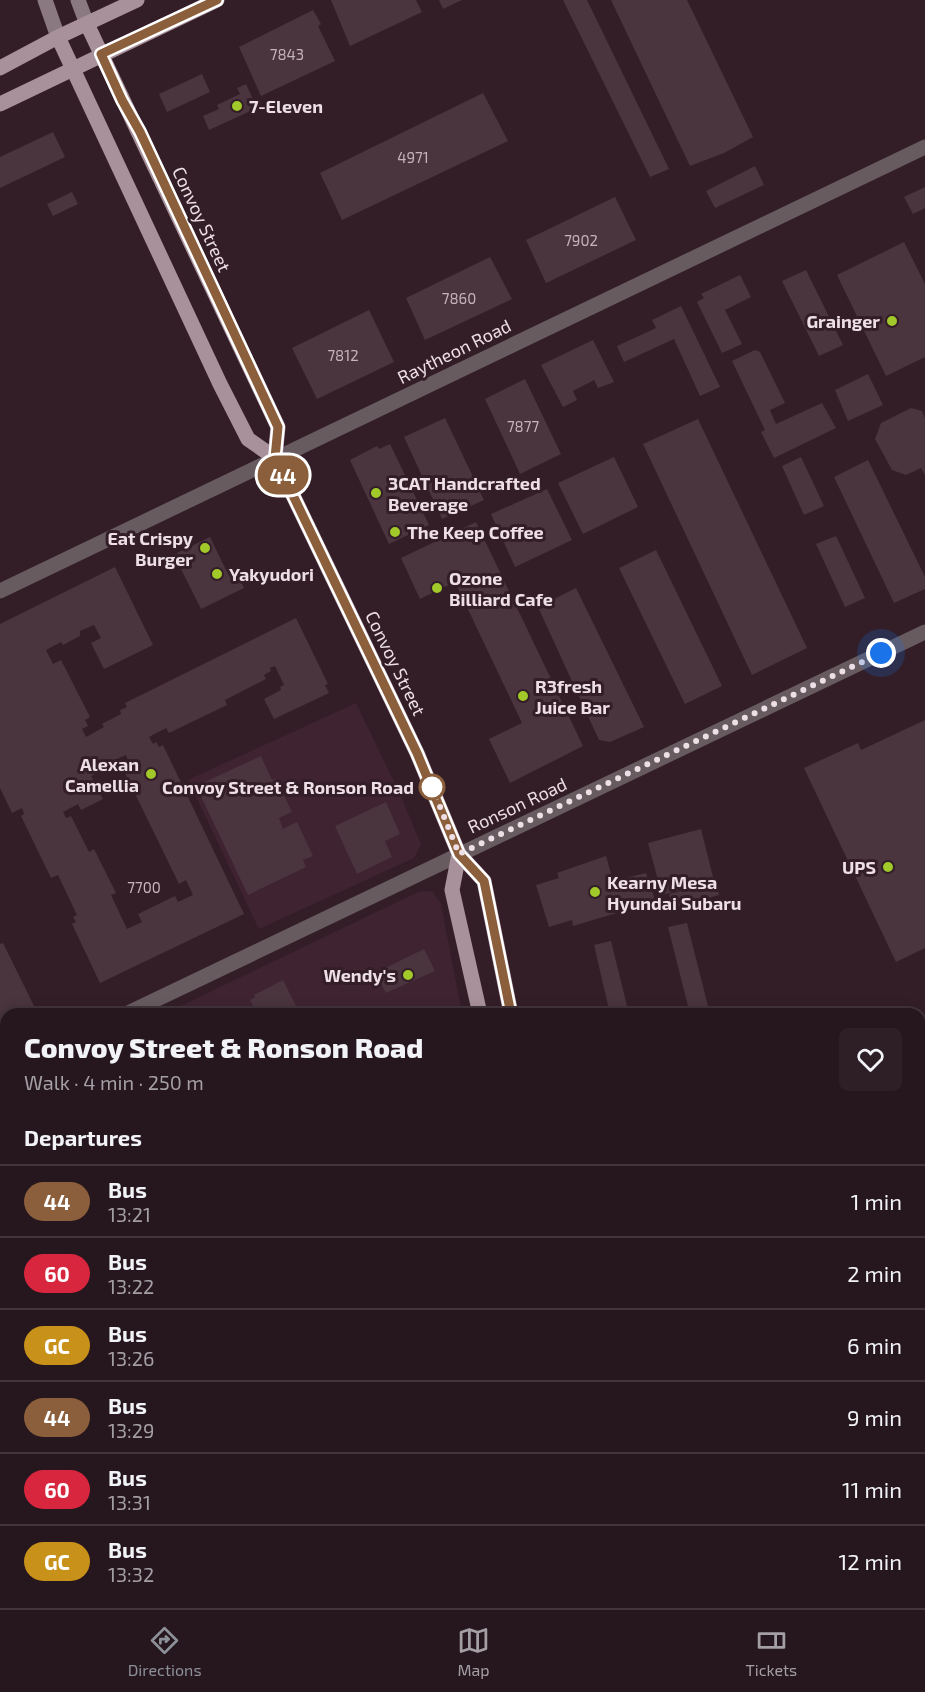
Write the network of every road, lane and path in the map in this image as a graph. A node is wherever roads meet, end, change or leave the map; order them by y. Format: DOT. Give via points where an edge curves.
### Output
graph roads {
  1 [pos="45,0"];
  2 [pos="78,0"];
  3 [pos="137,0"];
  4 [pos="217,0"];
  5 [pos="87,24"];
  6 [pos="58,37"];
  7 [pos="101,54"];
  8 [pos="0,68"];
  9 [pos="73,68"];
  10 [pos="0,104"];
  11 [pos="925,147"];
  12 [pos="275,458"];
  13 [pos="0,591"];
  14 [pos="925,632"];
  15 [pos="459,854"];
  16 [pos="138,1008"];
  17 [pos="479,1008"];
  18 [pos="510,1008"];
  1 -- 6 [label="main road, Convoy Street"];
  2 -- 5 [label="main road, Convoy Street"];
  3 -- 5 [label="main road"];
  4 -- 7 [label="main road"];
  5 -- 6 [label="main road"];
  5 -- 7 [label="main road, Convoy Street"];
  6 -- 8 [label="main road"];
  6 -- 9 [label="main road, Convoy Street"];
  7 -- 9 [label="main road"];
  7 -- 12 [label="main road, Convoy Street" via="278,427"];
  9 -- 10 [label="main road"];
  9 -- 12 [label="main road, Convoy Street" via="248,439"];
  11 -- 12 [label="street, Raytheon Road"];
  12 -- 13 [label="street, Raytheon Road"];
  12 -- 15 [label="main road, Convoy Street" via="417,753"];
  14 -- 15 [label="street, Ronson Road"];
  15 -- 16 [label="street, Ronson Road"];
  15 -- 17 [label="main road" via="452,890"];
  15 -- 18 [label="main road, Convoy Street" via="484,881"];
}
